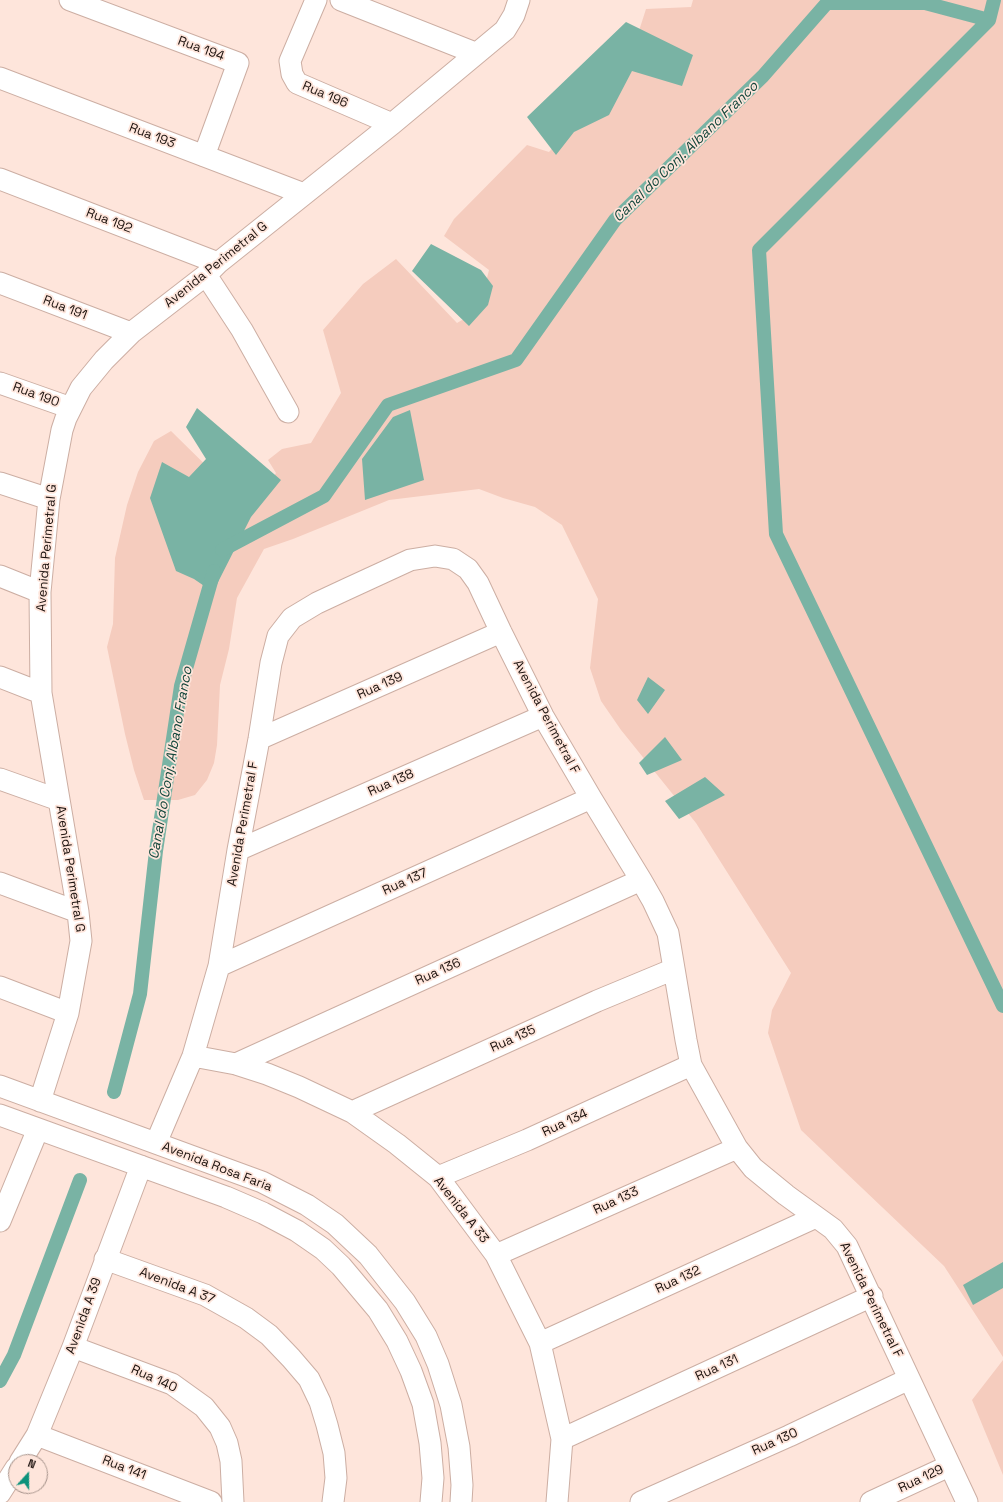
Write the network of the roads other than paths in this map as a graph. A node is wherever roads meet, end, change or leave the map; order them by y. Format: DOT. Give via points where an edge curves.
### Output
graph roads {
  1 [pos="70,0"];
  2 [pos="316,0"];
  3 [pos="341,0"];
  4 [pos="519,0"];
  5 [pos="476,53"];
  6 [pos="0,78"];
  7 [pos="392,124"];
  8 [pos="204,156"];
  9 [pos="0,179"];
  10 [pos="304,194"];
  11 [pos="212,269"];
  12 [pos="0,283"];
  13 [pos="131,333"];
  14 [pos="0,383"];
  15 [pos="71,408"];
  16 [pos="288,412"];
  17 [pos="0,483"];
  18 [pos="49,499"];
  19 [pos="0,576"];
  20 [pos="40,592"];
  21 [pos="501,632"];
  22 [pos="0,677"];
  23 [pos="41,693"];
  24 [pos="543,716"];
  25 [pos="259,739"];
  26 [pos="0,779"];
  27 [pos="590,798"];
  28 [pos="59,800"];
  29 [pos="238,850"];
  30 [pos="641,880"];
  31 [pos="0,883"];
  32 [pos="78,912"];
  33 [pos="218,966"];
  34 [pos="674,969"];
  35 [pos="0,987"];
  36 [pos="68,1013"];
  37 [pos="193,1056"];
  38 [pos="236,1064"];
  39 [pos="691,1065"];
  40 [pos="0,1086"];
  41 [pos="40,1101"];
  42 [pos="352,1112"];
  43 [pos="0,1115"];
  44 [pos="38,1130"];
  45 [pos="156,1143"];
  46 [pos="737,1148"];
  47 [pos="141,1166"];
  48 [pos="235,1171"];
  49 [pos="438,1178"];
  50 [pos="226,1197"];
  51 [pos="816,1217"];
  52 [pos="0,1220"];
  53 [pos="496,1255"];
  54 [pos="105,1259"];
  55 [pos="872,1296"];
  56 [pos="540,1343"];
  57 [pos="73,1347"];
  58 [pos="909,1379"];
  59 [pos="37,1435"];
  60 [pos="562,1439"];
  61 [pos="25,1454"];
  62 [pos="949,1466"];
  63 [pos="8,1480"];
  64 [pos="0,1493"];
  65 [pos="211,1502"];
  66 [pos="233,1502"];
  67 [pos="333,1502"];
  68 [pos="431,1502"];
  69 [pos="461,1502"];
  70 [pos="557,1502"];
  71 [pos="641,1502"];
  72 [pos="871,1502"];
  73 [pos="967,1502"];
  1 -- 8 [label="street, Rua 194" via="238,63"];
  2 -- 7 [label="street, Rua 196" via="290,61 292,74 297,83"];
  3 -- 5 [label="street"];
  4 -- 5 [label="street, Avenida Perimetral G" via="505,30"];
  5 -- 7 [label="street, Avenida Perimetral G"];
  6 -- 8 [label="street, Rua 193"];
  7 -- 10 [label="street, Avenida Perimetral G"];
  8 -- 10 [label="street, Rua 193"];
  9 -- 11 [label="street, Rua 192"];
  10 -- 11 [label="street, Avenida Perimetral G"];
  11 -- 13 [label="street, Avenida Perimetral G"];
  11 -- 16 [label="street" via="242,330"];
  12 -- 13 [label="street, Rua 191"];
  13 -- 15 [label="street, Avenida Perimetral G" via="81,388"];
  14 -- 15 [label="street, Rua 190"];
  15 -- 18 [label="street, Avenida Perimetral G" via="62,430"];
  17 -- 18 [label="street"];
  18 -- 20 [label="street, Avenida Perimetral G"];
  19 -- 20 [label="street"];
  20 -- 23 [label="street, Avenida Perimetral G"];
  21 -- 24 [label="street, Avenida Perimetral F"];
  21 -- 25 [label="street, Rua 139"];
  21 -- 25 [label="street, Avenida Perimetral F" via="478,583 468,568 453,558 435,556 410,560 317,603 292,618 278,636"];
  22 -- 23 [label="street"];
  23 -- 28 [label="street, Avenida Perimetral G"];
  24 -- 27 [label="street, Avenida Perimetral F"];
  24 -- 29 [label="street, Rua 138"];
  25 -- 29 [label="street, Avenida Perimetral F"];
  26 -- 28 [label="street"];
  27 -- 30 [label="street, Avenida Perimetral F"];
  27 -- 33 [label="street, Rua 137"];
  28 -- 32 [label="street, Avenida Perimetral G"];
  29 -- 33 [label="street, Avenida Perimetral F"];
  30 -- 34 [label="street, Avenida Perimetral F" via="668,933"];
  30 -- 38 [label="street, Rua 136"];
  31 -- 32 [label="street"];
  32 -- 36 [label="street, Avenida Perimetral G" via="81,941"];
  33 -- 37 [label="street, Avenida Perimetral F"];
  34 -- 39 [label="street, Avenida Perimetral F"];
  34 -- 42 [label="street, Rua 135" via="597,1001"];
  35 -- 36 [label="street"];
  36 -- 41 [label="street, Avenida Perimetral G"];
  37 -- 38 [label="street, Avenida A 33"];
  37 -- 45 [label="street, Avenida Perimetral F"];
  38 -- 42 [label="street, Avenida A 33" via="292,1084"];
  39 -- 46 [label="street, Avenida Perimetral F"];
  39 -- 49 [label="street, Rua 134"];
  40 -- 41 [label="street, Avenida Rosa Faria"];
  41 -- 45 [label="street, Avenida Rosa Faria"];
  42 -- 49 [label="street, Avenida A 33" via="397,1144"];
  43 -- 44 [label="street, Avenida Rosa Faria"];
  44 -- 47 [label="street, Avenida Rosa Faria"];
  44 -- 52 [label="street"];
  45 -- 48 [label="street, Avenida Rosa Faria"];
  46 -- 51 [label="street, Avenida Perimetral F" via="753,1168"];
  46 -- 53 [label="street, Rua 133"];
  47 -- 50 [label="street, Avenida Rosa Faria"];
  47 -- 54 [label="street, Avenida A 39"];
  48 -- 50 [label="street"];
  48 -- 69 [label="street, Avenida Rosa Faria" via="307,1205 335,1224 368,1256 406,1302 426,1336 451,1405 459,1447"];
  49 -- 53 [label="street, Avenida A 33"];
  50 -- 68 [label="street, Avenida Rosa Faria" via="297,1231 323,1249 378,1310 397,1341 423,1404 433,1478"];
  51 -- 55 [label="street, Avenida Perimetral F" via="833,1229 847,1246"];
  51 -- 56 [label="street, Rua 132"];
  53 -- 56 [label="street, Avenida A 33"];
  54 -- 57 [label="street, Avenida A 39"];
  54 -- 67 [label="street, Avenida A 37" via="205,1295 246,1318 269,1335 291,1358 309,1379 327,1425 334,1453 336,1478"];
  55 -- 58 [label="street, Avenida Perimetral F"];
  55 -- 60 [label="street, Rua 131"];
  56 -- 60 [label="street, Avenida A 33"];
  57 -- 59 [label="street, Avenida A 39"];
  57 -- 66 [label="street, Rua 140" via="172,1384 204,1408 220,1427 228,1443"];
  58 -- 62 [label="street, Avenida Perimetral F"];
  58 -- 71 [label="street, Rua 130"];
  59 -- 61 [label="street, Avenida A 39"];
  59 -- 65 [label="street, Rua 141"];
  60 -- 70 [label="street, Avenida A 33"];
  62 -- 72 [label="street, Rua 129"];
  62 -- 73 [label="street, Avenida Perimetral F"];
  63 -- 64 [label="street"];
}
